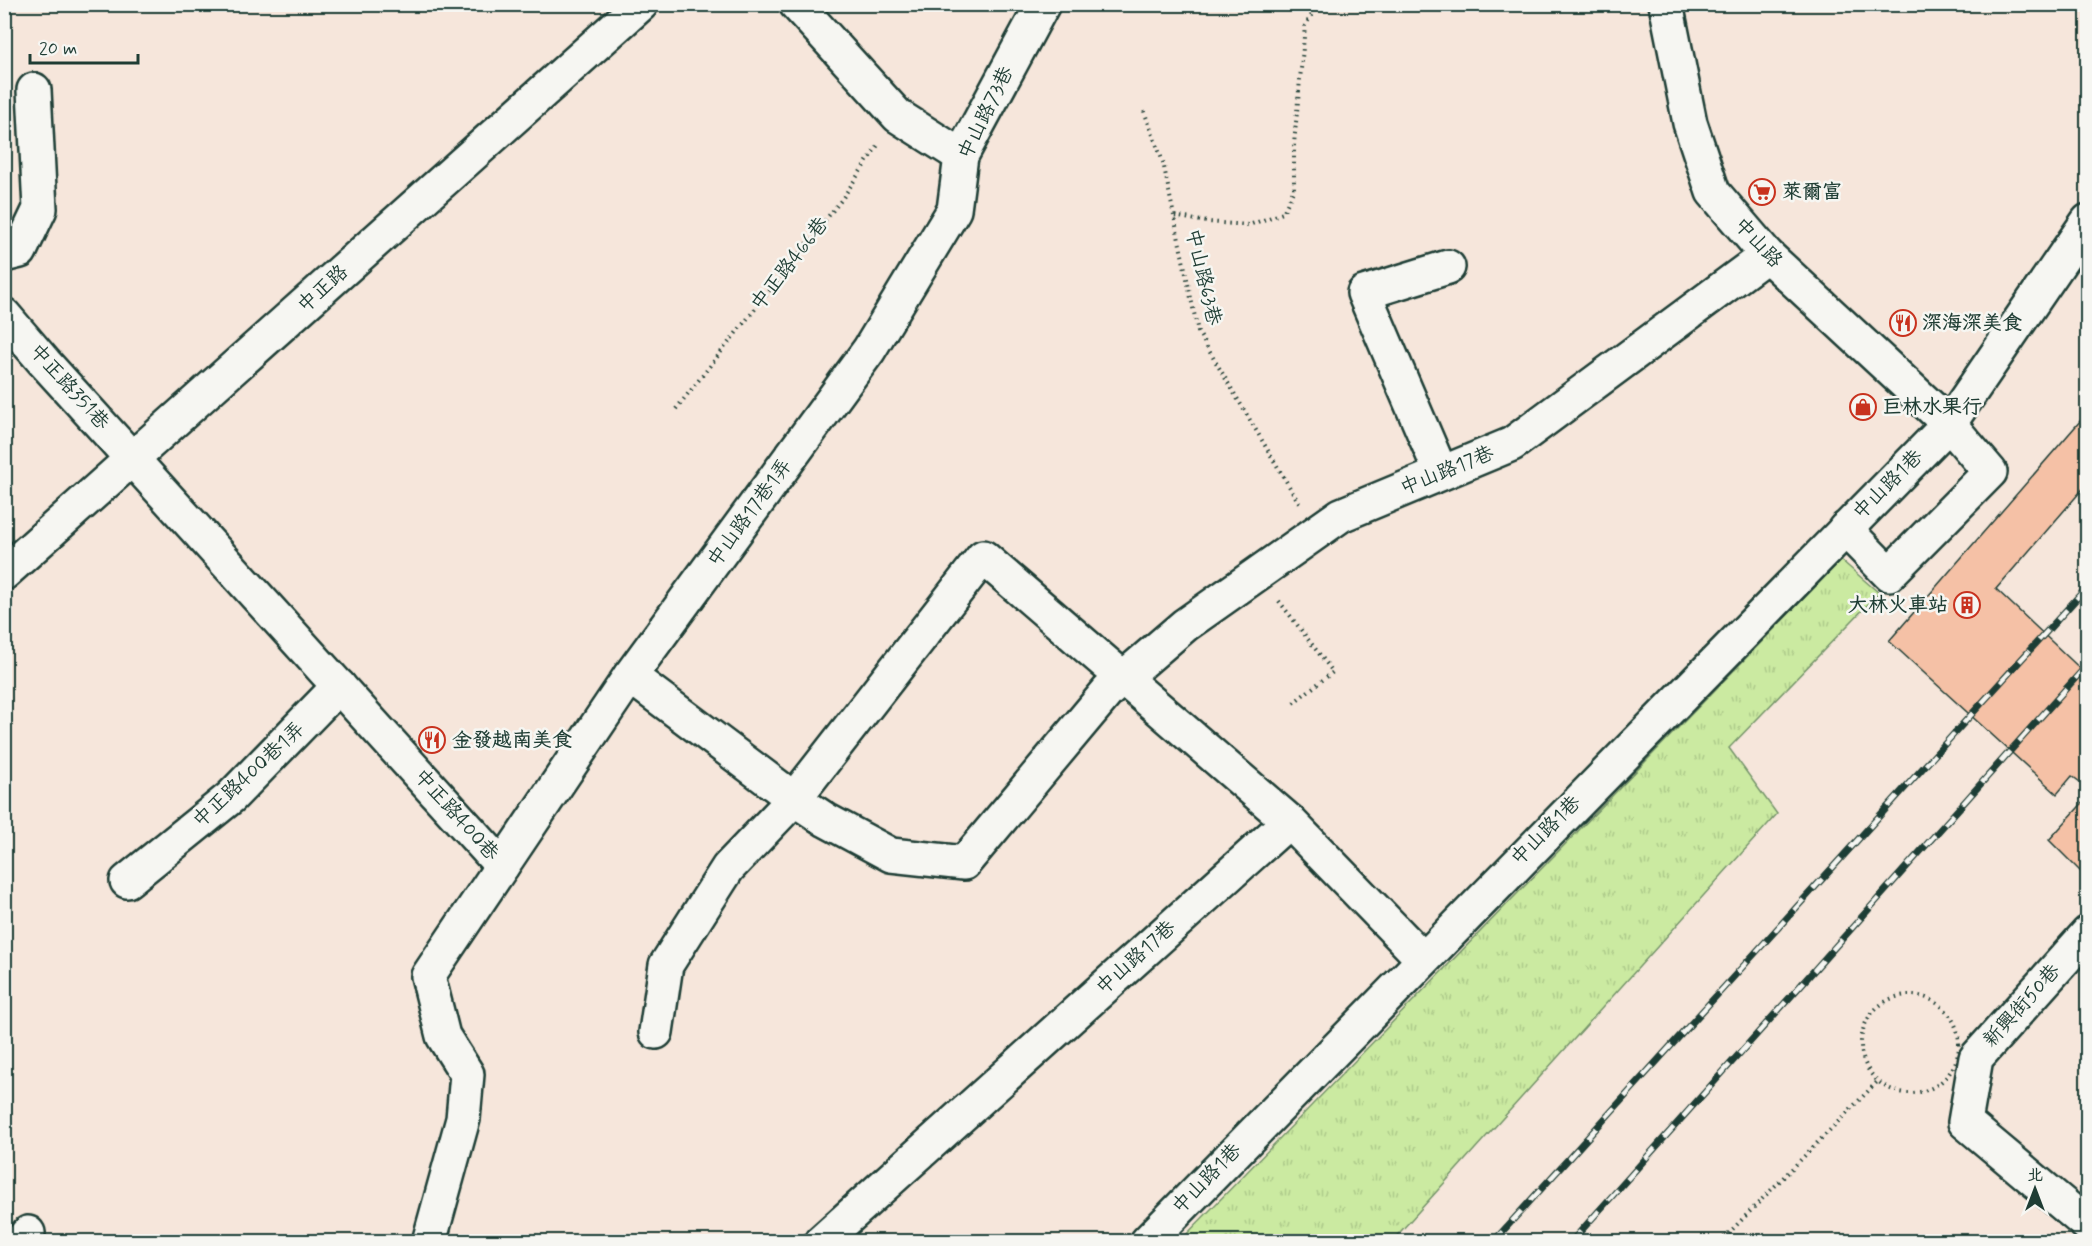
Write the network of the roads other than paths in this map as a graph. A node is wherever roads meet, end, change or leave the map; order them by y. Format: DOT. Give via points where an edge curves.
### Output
graph roads {
  1 [pos="641,4"];
  2 [pos="796,4"];
  3 [pos="1043,4"];
  4 [pos="1666,4"];
  5 [pos="34,90"];
  6 [pos="961,156"];
  7 [pos="2088,221"];
  8 [pos="4,255"];
  9 [pos="1767,255"];
  10 [pos="1448,267"];
  11 [pos="4,315"];
  12 [pos="869,350"];
  13 [pos="1948,423"];
  14 [pos="134,459"];
  15 [pos="1441,473"];
  16 [pos="1845,529"];
  17 [pos="4,573"];
  18 [pos="630,676"];
  19 [pos="1123,679"];
  20 [pos="339,686"];
  21 [pos="794,799"];
  22 [pos="1289,821"];
  23 [pos="502,866"];
  24 [pos="127,882"];
  25 [pos="2088,933"];
  26 [pos="1422,958"];
  27 [pos="656,1032"];
  28 [pos="2088,1225"];
  29 [pos="429,1242"];
  30 [pos="821,1242"];
  31 [pos="1146,1242"];
  1 -- 14 [label="street, 中正路"];
  2 -- 6 [label="street" via="898,116"];
  3 -- 6 [label="street, 中山路73巷"];
  4 -- 9 [label="street, 中山路" via="1690,123 1713,192"];
  5 -- 8 [label="street" via="40,209 20,251"];
  6 -- 12 [label="street, 中山路73巷" via="954,210"];
  7 -- 13 [label="street, 中山路1巷"];
  9 -- 13 [label="street, 中山路"];
  9 -- 15 [label="street, 中山路17巷" via="1512,444"];
  10 -- 15 [label="street" via="1364,293"];
  11 -- 14 [label="street, 中正路351巷"];
  12 -- 18 [label="street, 中山路17巷1弄"];
  13 -- 16 [label="street, 中山路1巷"];
  13 -- 16 [label="street, 中山路" via="1990,472 1889,574"];
  14 -- 17 [label="street, 中正路"];
  14 -- 20 [label="street, 中正路400巷"];
  15 -- 19 [label="street, 中山路17巷" via="1341,515 1185,625"];
  16 -- 26 [label="street, 中山路1巷"];
  18 -- 21 [label="street"];
  18 -- 23 [label="street, 中山路17巷1弄"];
  19 -- 21 [label="street, 中山路17巷" via="1108,691 964,863 891,855"];
  19 -- 21 [label="street" via="983,557"];
  19 -- 22 [label="street"];
  20 -- 23 [label="street, 中正路400巷"];
  20 -- 24 [label="street, 中正路400巷1弄" via="231,797"];
  21 -- 27 [label="street" via="728,868 666,965"];
  22 -- 26 [label="street"];
  22 -- 30 [label="street, 中山路17巷"];
  23 -- 29 [label="street, 中正路400巷" via="428,976 443,1036 467,1074 463,1119"];
  25 -- 28 [label="street, 新興街50巷" via="1976,1058 1965,1122"];
  26 -- 31 [label="street, 中山路1巷"];
}
